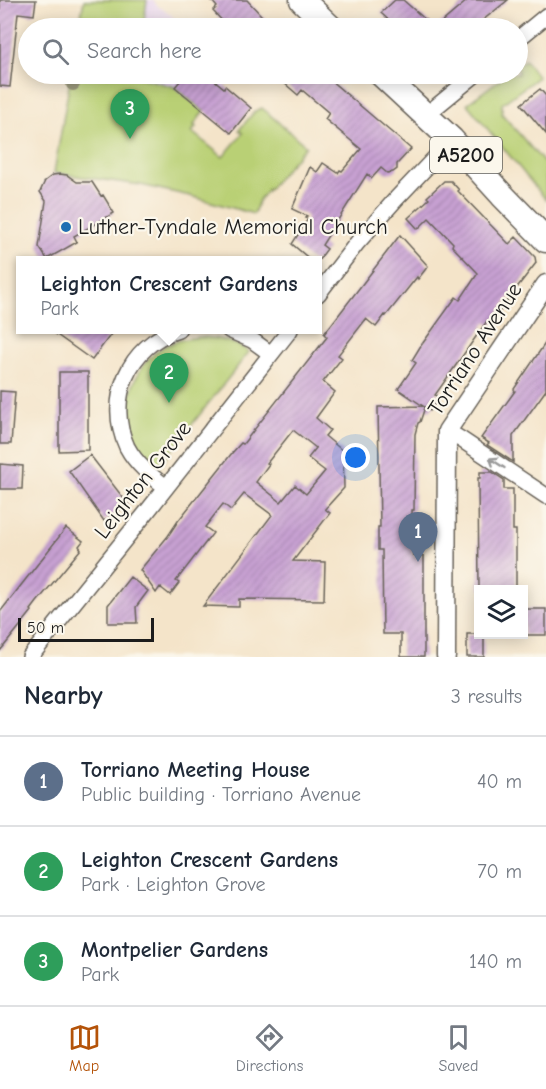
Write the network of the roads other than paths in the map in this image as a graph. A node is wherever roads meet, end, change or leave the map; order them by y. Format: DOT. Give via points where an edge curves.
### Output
graph roads {
  1 [pos="302,0"];
  2 [pos="546,15"];
  3 [pos="321,18"];
  4 [pos="528,30"];
  5 [pos="392,84"];
  6 [pos="464,84"];
  7 [pos="426,116"];
  8 [pos="452,140"];
  9 [pos="546,240"];
  10 [pos="546,284"];
  11 [pos="322,289"];
  12 [pos="164,334"];
  13 [pos="242,334"];
  14 [pos="287,334"];
  15 [pos="271,354"];
  16 [pos="447,432"];
  17 [pos="166,487"];
  18 [pos="546,496"];
  19 [pos="30,657"];
  20 [pos="446,657"];
  1 -- 3 [label="main road"];
  2 -- 4 [label="street"];
  5 -- 7 [label="main road, A5200"];
  6 -- 7 [label="street"];
  7 -- 8 [label="main road, A5200"];
  8 -- 9 [label="main road, A5200"];
  8 -- 11 [label="street" via="357,243"];
  10 -- 16 [label="street, Torriano Avenue"];
  12 -- 17 [label="street" via="140,355 128,372 118,408 122,434 131,453 141,467"];
  13 -- 15 [label="street"];
  14 -- 15 [label="street, Leighton Grove"];
  15 -- 17 [label="street, Leighton Grove"];
  18 -- 16 [label="street, one-way"];
  16 -- 20 [label="street, Torriano Avenue"];
  17 -- 19 [label="street, Leighton Grove"];
}
